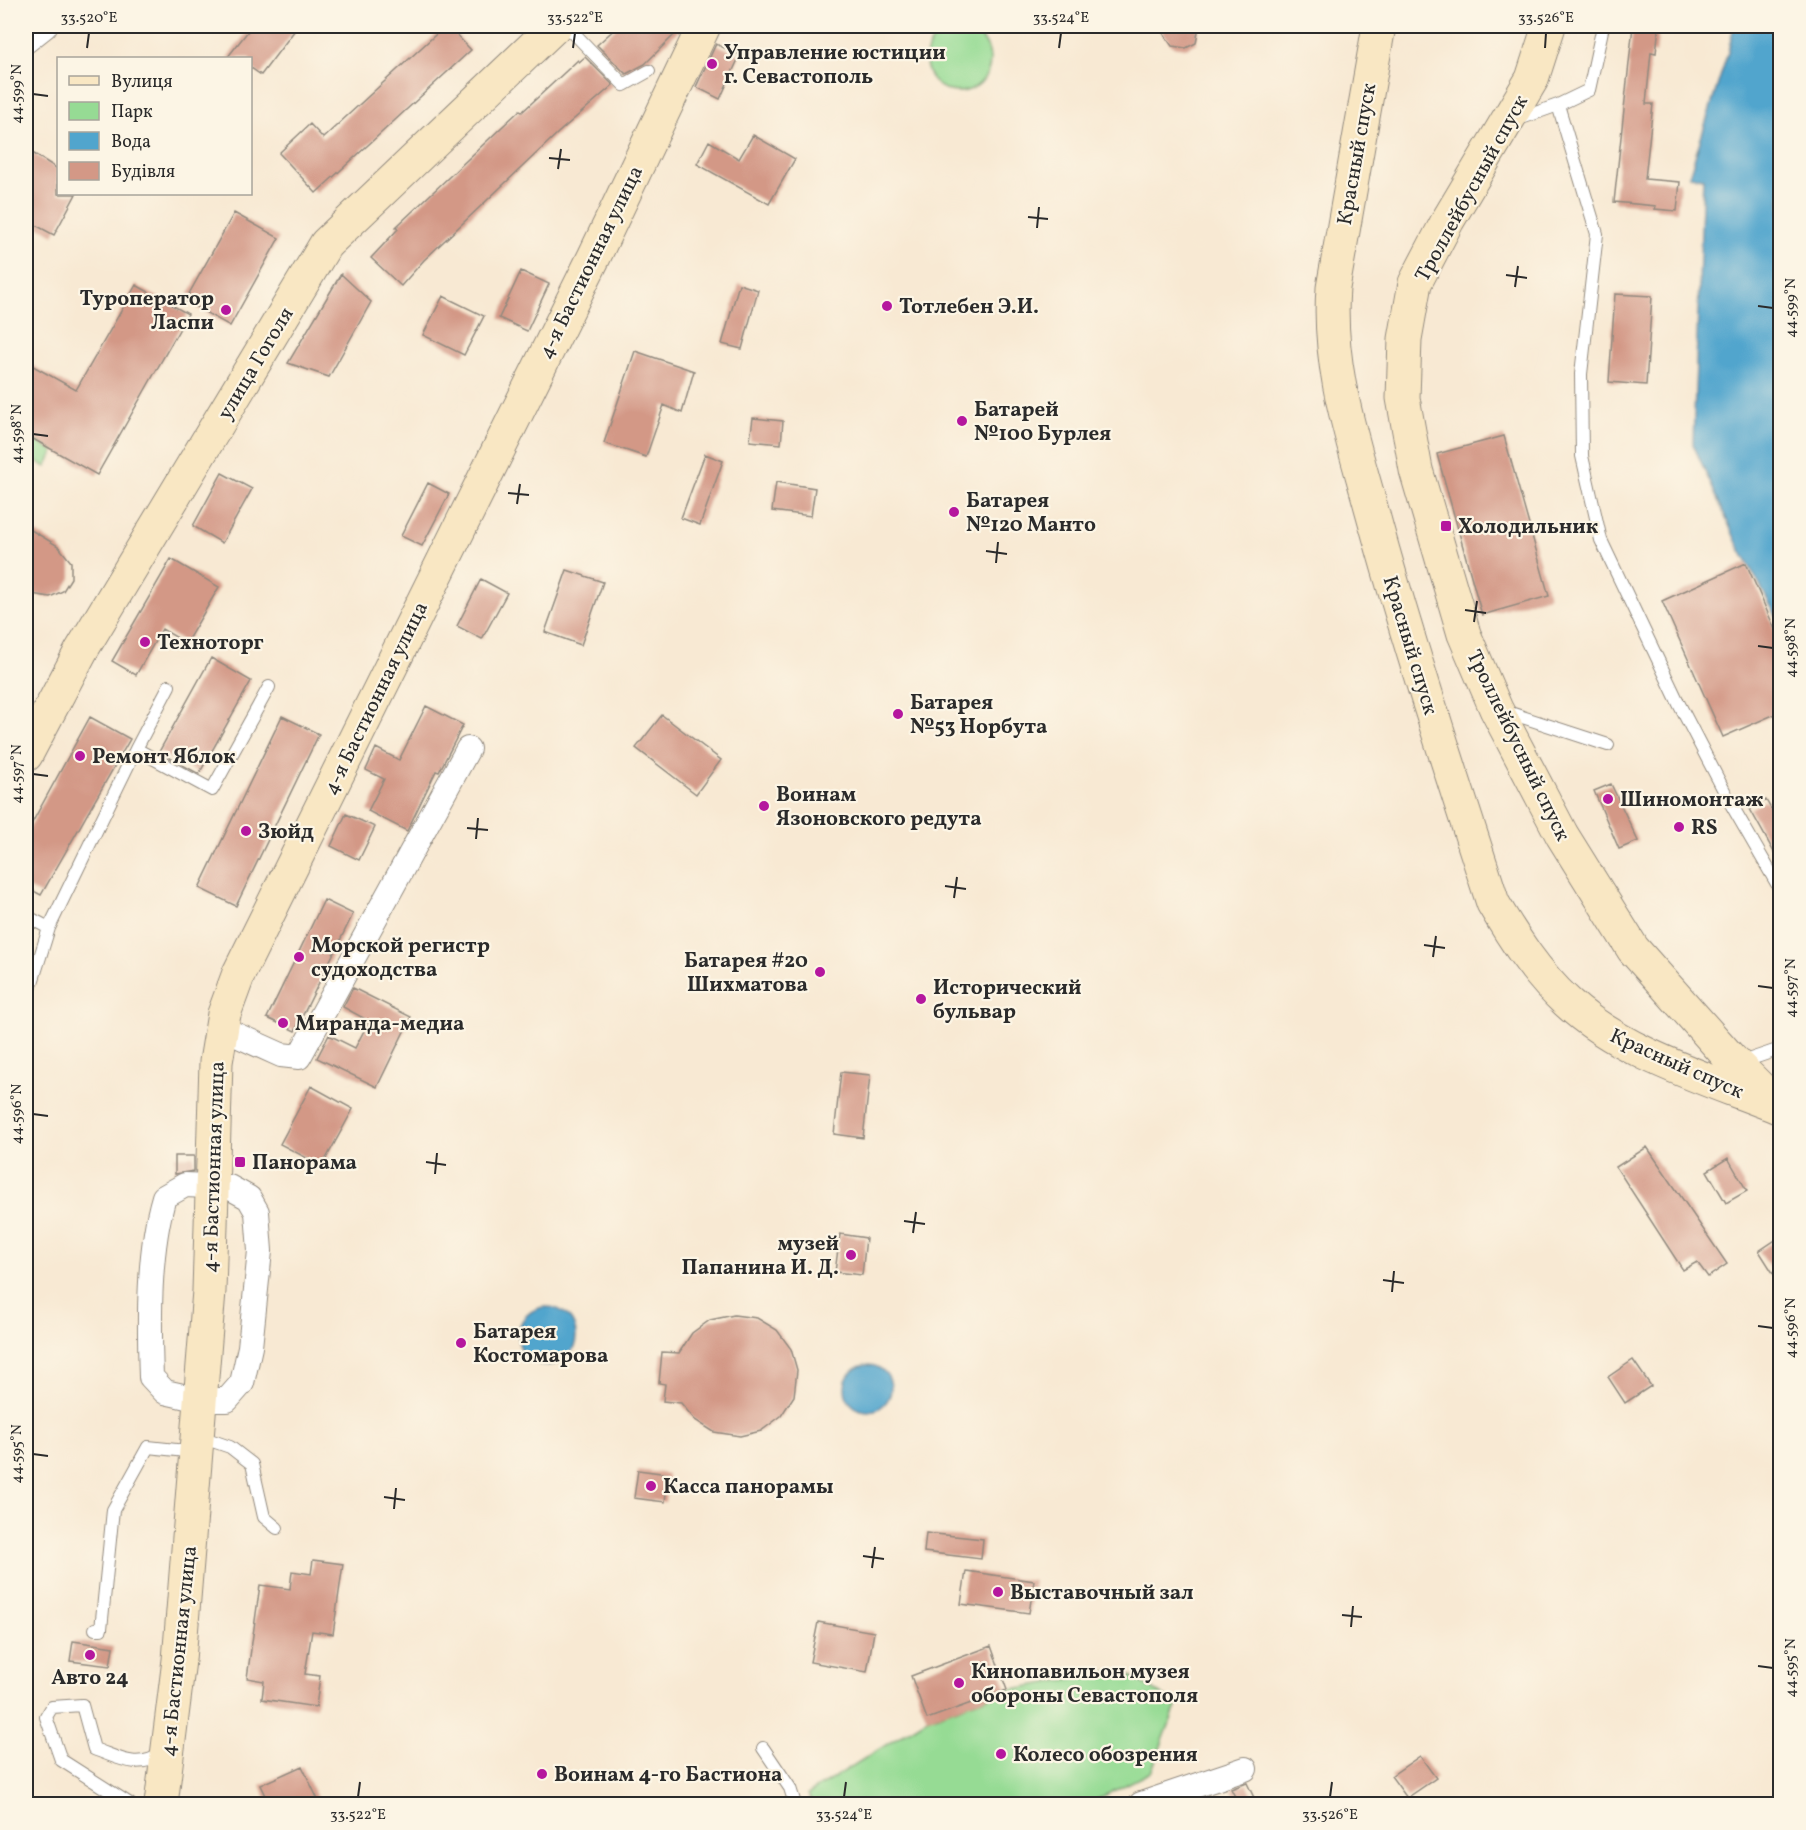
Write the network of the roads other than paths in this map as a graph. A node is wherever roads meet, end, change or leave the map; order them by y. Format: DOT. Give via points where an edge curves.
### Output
graph roads {
  1 [pos="45,26"];
  2 [pos="555,26"];
  3 [pos="567,26"];
  4 [pos="704,26"];
  5 [pos="1379,26"];
  6 [pos="1549,26"];
  7 [pos="1603,26"];
  8 [pos="26,41"];
  9 [pos="649,72"];
  10 [pos="1558,105"];
  11 [pos="1506,123"];
  12 [pos="169,686"];
  13 [pos="269,687"];
  14 [pos="1496,709"];
  15 [pos="1608,745"];
  16 [pos="136,749"];
  17 [pos="468,749"];
  18 [pos="26,755"];
  19 [pos="1780,889"];
  20 [pos="26,916"];
  21 [pos="50,928"];
  22 [pos="26,1002"];
  23 [pos="221,1028"];
  24 [pos="1780,1049"];
  25 [pos="1735,1064"];
  26 [pos="1780,1109"];
  27 [pos="212,1185"];
  28 [pos="200,1400"];
  29 [pos="196,1444"];
  30 [pos="277,1528"];
  31 [pos="95,1629"];
  32 [pos="763,1748"];
  33 [pos="167,1751"];
  34 [pos="1245,1769"];
  35 [pos="1166,1800"];
  36 [pos="130,1804"];
  37 [pos="161,1804"];
  38 [pos="795,1804"];
  39 [pos="1141,1804"];
  1 -- 8 [label="street"];
  2 -- 18 [label="main road, улица Гоголя" via="326,244 81,651"];
  3 -- 9 [label="lane" via="624,85"];
  4 -- 23 [label="main road, 4-я Бастионная улица" via="239,973"];
  5 -- 26 [label="main road, Красный спуск" via="1333,288 1330,320 1337,382 1401,617 1493,903 1517,944 1545,980 1592,1022 1649,1054"];
  6 -- 11 [label="main road, Троллейбусный спуск" via="1532,79"];
  7 -- 10 [label="lane" via="1588,90"];
  10 -- 11 [label="lane"];
  10 -- 19 [label="lane" via="1597,234 1581,398 1582,456 1601,540 1678,704"];
  11 -- 14 [label="main road, Троллейбусный спуск" via="1415,283 1405,339 1403,398 1416,470 1439,556 1464,634"];
  12 -- 16 [label="lane"];
  13 -- 16 [label="lane" via="212,790"];
  14 -- 15 [label="lane"];
  14 -- 25 [label="main road, Троллейбусный спуск" via="1562,835 1633,949"];
  16 -- 21 [label="lane"];
  17 -- 23 [label="street" via="299,1057 281,1055"];
  20 -- 21 [label="lane"];
  21 -- 22 [label="lane"];
  23 -- 27 [label="main road, 4-я Бастионная улица" via="216,1062"];
  24 -- 25 [label="lane"];
  25 -- 26 [label="main road, Троллейбусный спуск"];
  27 -- 28 [label="main road, 4-я Бастионная улица"];
  27 -- 28 [label="street" via="229,1187 249,1198 257,1212 260,1251 242,1383 227,1400"];
  27 -- 28 [label="street" via="185,1185 164,1197 157,1222 151,1308 151,1377 165,1392"];
  28 -- 29 [label="main road, 4-я Бастионная улица"];
  29 -- 30 [label="lane" via="230,1447 252,1464 264,1517"];
  29 -- 31 [label="lane" via="148,1447 113,1510 101,1629"];
  29 -- 33 [label="main road, 4-я Бастионная улица" via="179,1660"];
  32 -- 38 [label="lane" via="790,1788"];
  33 -- 36 [label="lane" via="149,1762 133,1763 94,1749 82,1705 52,1707 46,1717 61,1760"];
  33 -- 37 [label="main road, 4-я Бастионная улица"];
  34 -- 35 [label="street"];
  35 -- 39 [label="street"];
}
